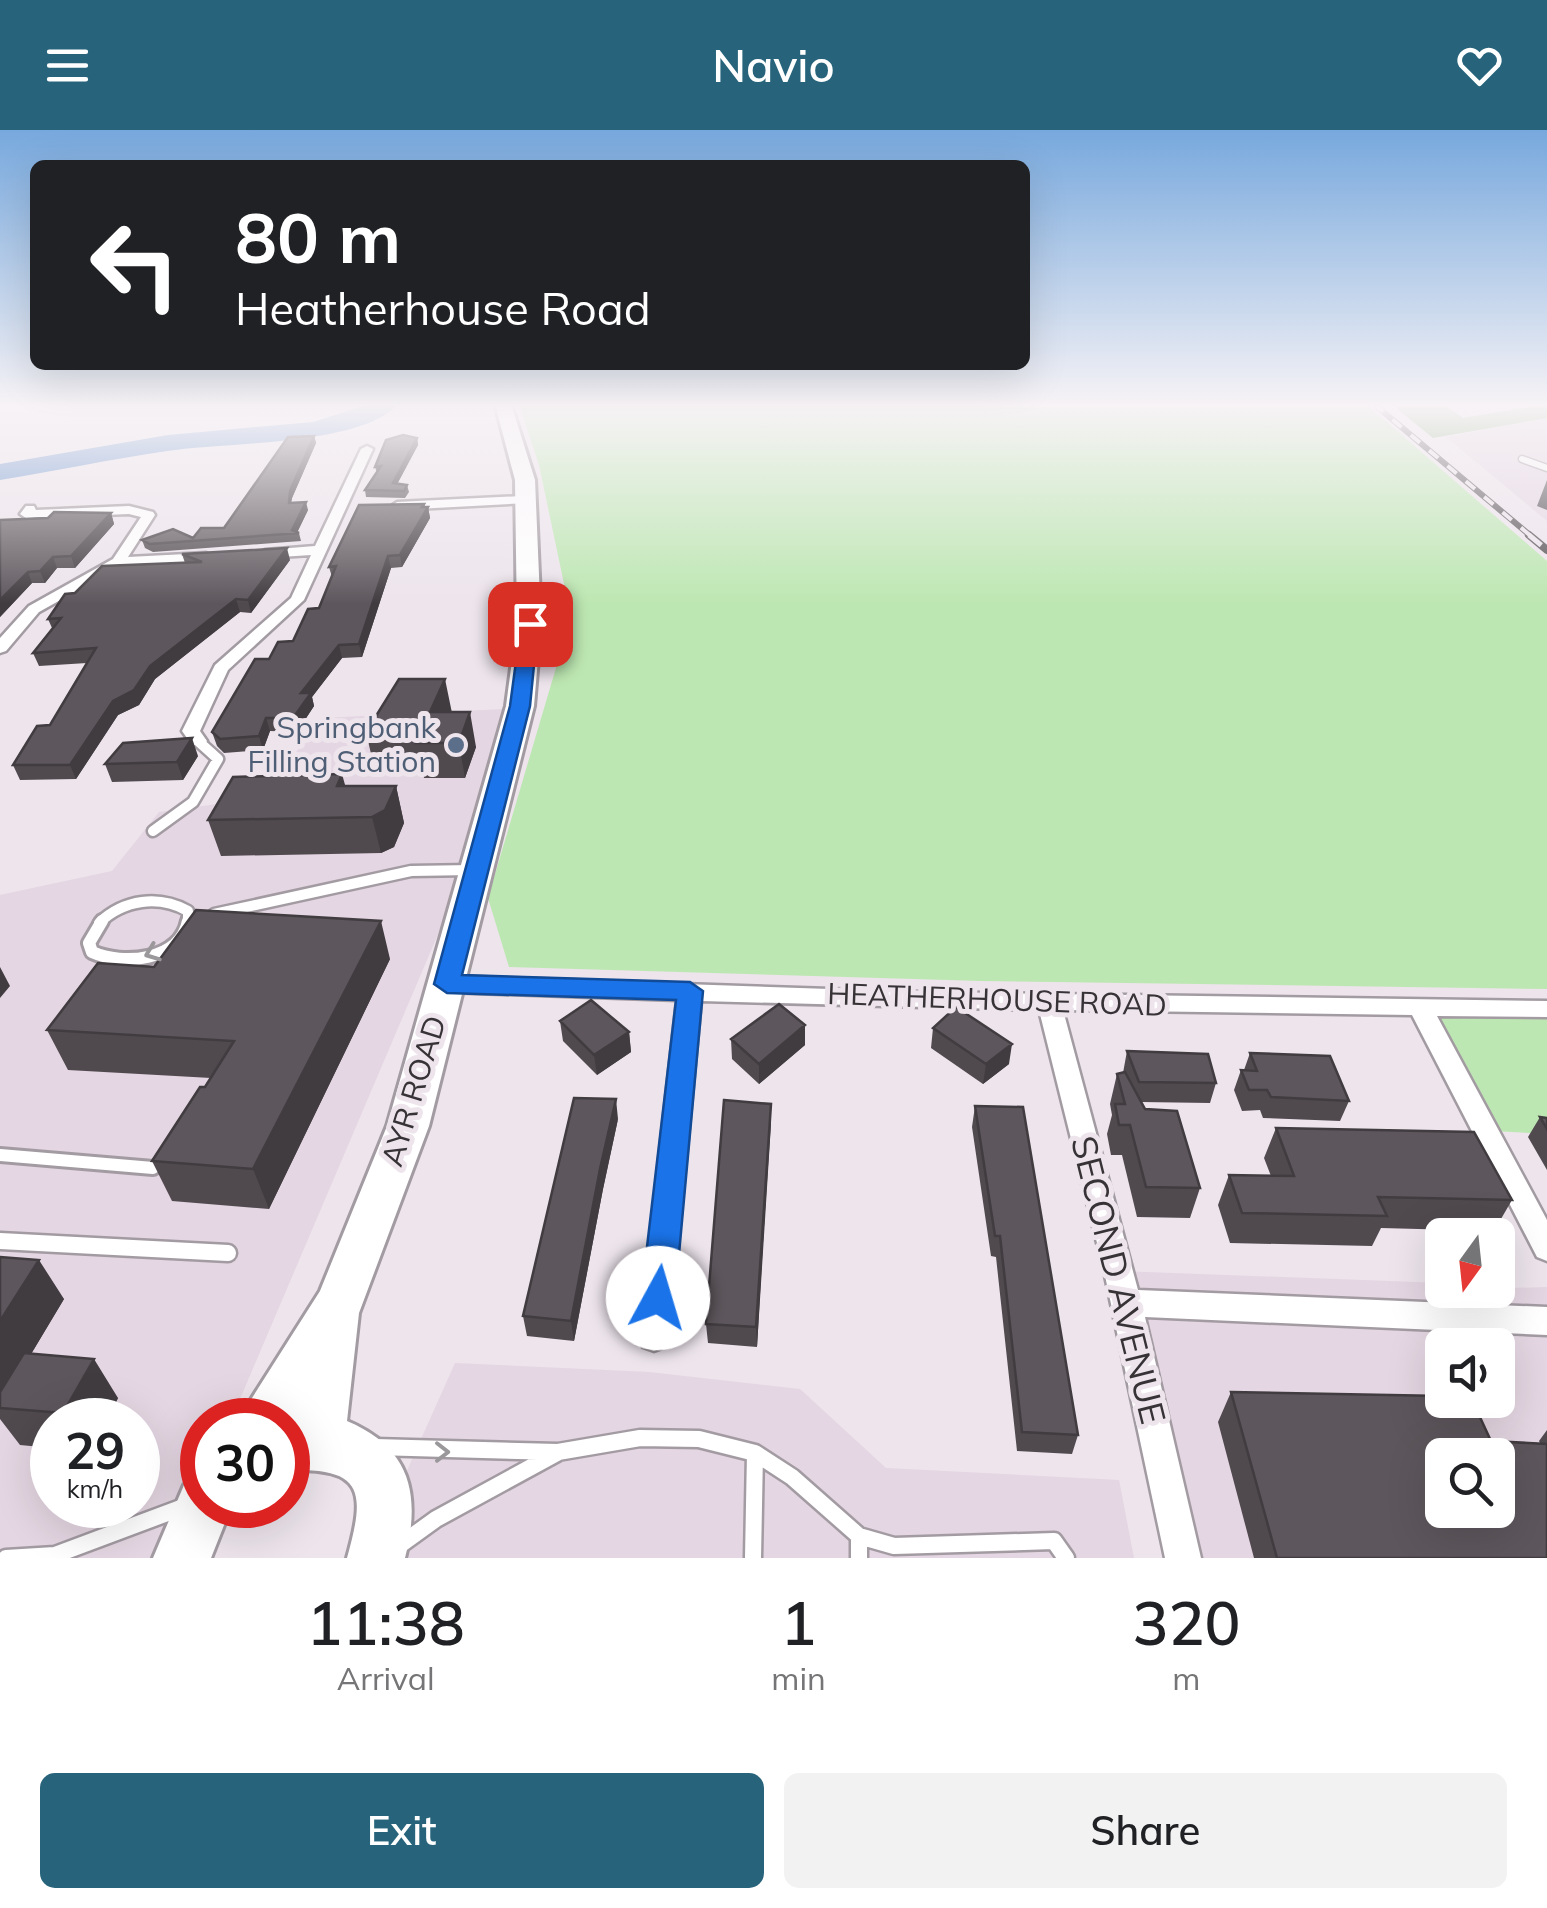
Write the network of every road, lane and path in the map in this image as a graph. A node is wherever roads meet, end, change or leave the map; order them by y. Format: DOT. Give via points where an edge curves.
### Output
graph roads {
  1 [pos="357,471"];
  2 [pos="522,471"];
  3 [pos="524,500"];
  4 [pos="377,507"];
  5 [pos="358,508"];
  6 [pos="30,509"];
  7 [pos="340,509"];
  8 [pos="320,550"];
  9 [pos="247,554"];
  10 [pos="228,556"];
  11 [pos="118,562"];
  12 [pos="0,648"];
  13 [pos="198,741"];
  14 [pos="153,830"];
  15 [pos="478,870"];
  16 [pos="190,919"];
  17 [pos="447,984"];
  18 [pos="690,991"];
  19 [pos="1049,1002"];
  20 [pos="1421,1009"];
  21 [pos="1547,1010"];
  22 [pos="0,1155"];
  23 [pos="153,1168"];
  24 [pos="0,1241"];
  25 [pos="1547,1248"];
  26 [pos="228,1253"];
  27 [pos="1126,1303"];
  28 [pos="339,1304"];
  29 [pos="1547,1321"];
  30 [pos="654,1337"];
  31 [pos="279,1398"];
  32 [pos="317,1442"];
  33 [pos="558,1452"];
  34 [pos="755,1453"];
  35 [pos="180,1511"];
  36 [pos="194,1528"];
  37 [pos="859,1536"];
  38 [pos="965,1552"];
  39 [pos="57,1557"];
  40 [pos="6,1558"];
  41 [pos="182,1558"];
  42 [pos="379,1558"];
  43 [pos="753,1558"];
  44 [pos="860,1558"];
  45 [pos="1066,1558"];
  46 [pos="1183,1558"];
  1 -- 7 [label="street"];
  2 -- 3 [label="main road, AYR ROAD"];
  3 -- 4 [label="street"];
  3 -- 15 [label="main road, AYR ROAD" via="530,624 520,706"];
  5 -- 7 [label="street"];
  6 -- 11 [label="street" via="26,514 144,510 149,515"];
  7 -- 8 [label="street"];
  8 -- 9 [label="street"];
  8 -- 13 [label="street" via="298,600 222,668 191,732"];
  10 -- 11 [label="street"];
  11 -- 12 [label="street" via="34,609"];
  13 -- 14 [label="lane" via="218,759 196,803"];
  15 -- 16 [label="lane" via="411,871"];
  15 -- 17 [label="main road, AYR ROAD"];
  16 -- 16 [label="lane, one-way" via="165,949 131,960 101,958 89,943 99,923 140,902 181,904"];
  17 -- 18 [label="street, HEATHERHOUSE ROAD"];
  17 -- 28 [label="main road, AYR ROAD" via="408,1126"];
  18 -- 19 [label="street, HEATHERHOUSE ROAD"];
  18 -- 30 [label="street"];
  19 -- 20 [label="street, HEATHERHOUSE ROAD"];
  19 -- 27 [label="street, SECOND AVENUE"];
  20 -- 21 [label="street, HEATHERHOUSE ROAD"];
  20 -- 25 [label="street"];
  22 -- 23 [label="lane"];
  24 -- 26 [label="lane"];
  27 -- 29 [label="street"];
  27 -- 46 [label="street, SECOND AVENUE"];
  28 -- 31 [label="main road, AYR ROAD"];
  28 -- 32 [label="main road, AYR ROAD"];
  32 -- 33 [label="lane, one-way" via="422,1452"];
  32 -- 42 [label="main road" via="366,1458 380,1478 387,1506"];
  33 -- 34 [label="lane" via="640,1438 699,1439"];
  33 -- 42 [label="lane"];
  34 -- 37 [label="lane"];
  34 -- 43 [label="lane"];
  35 -- 39 [label="lane"];
  36 -- 41 [label="main road"];
  37 -- 38 [label="lane"];
  37 -- 44 [label="lane"];
  38 -- 45 [label="lane" via="1054,1541"];
  39 -- 40 [label="lane"];
}
